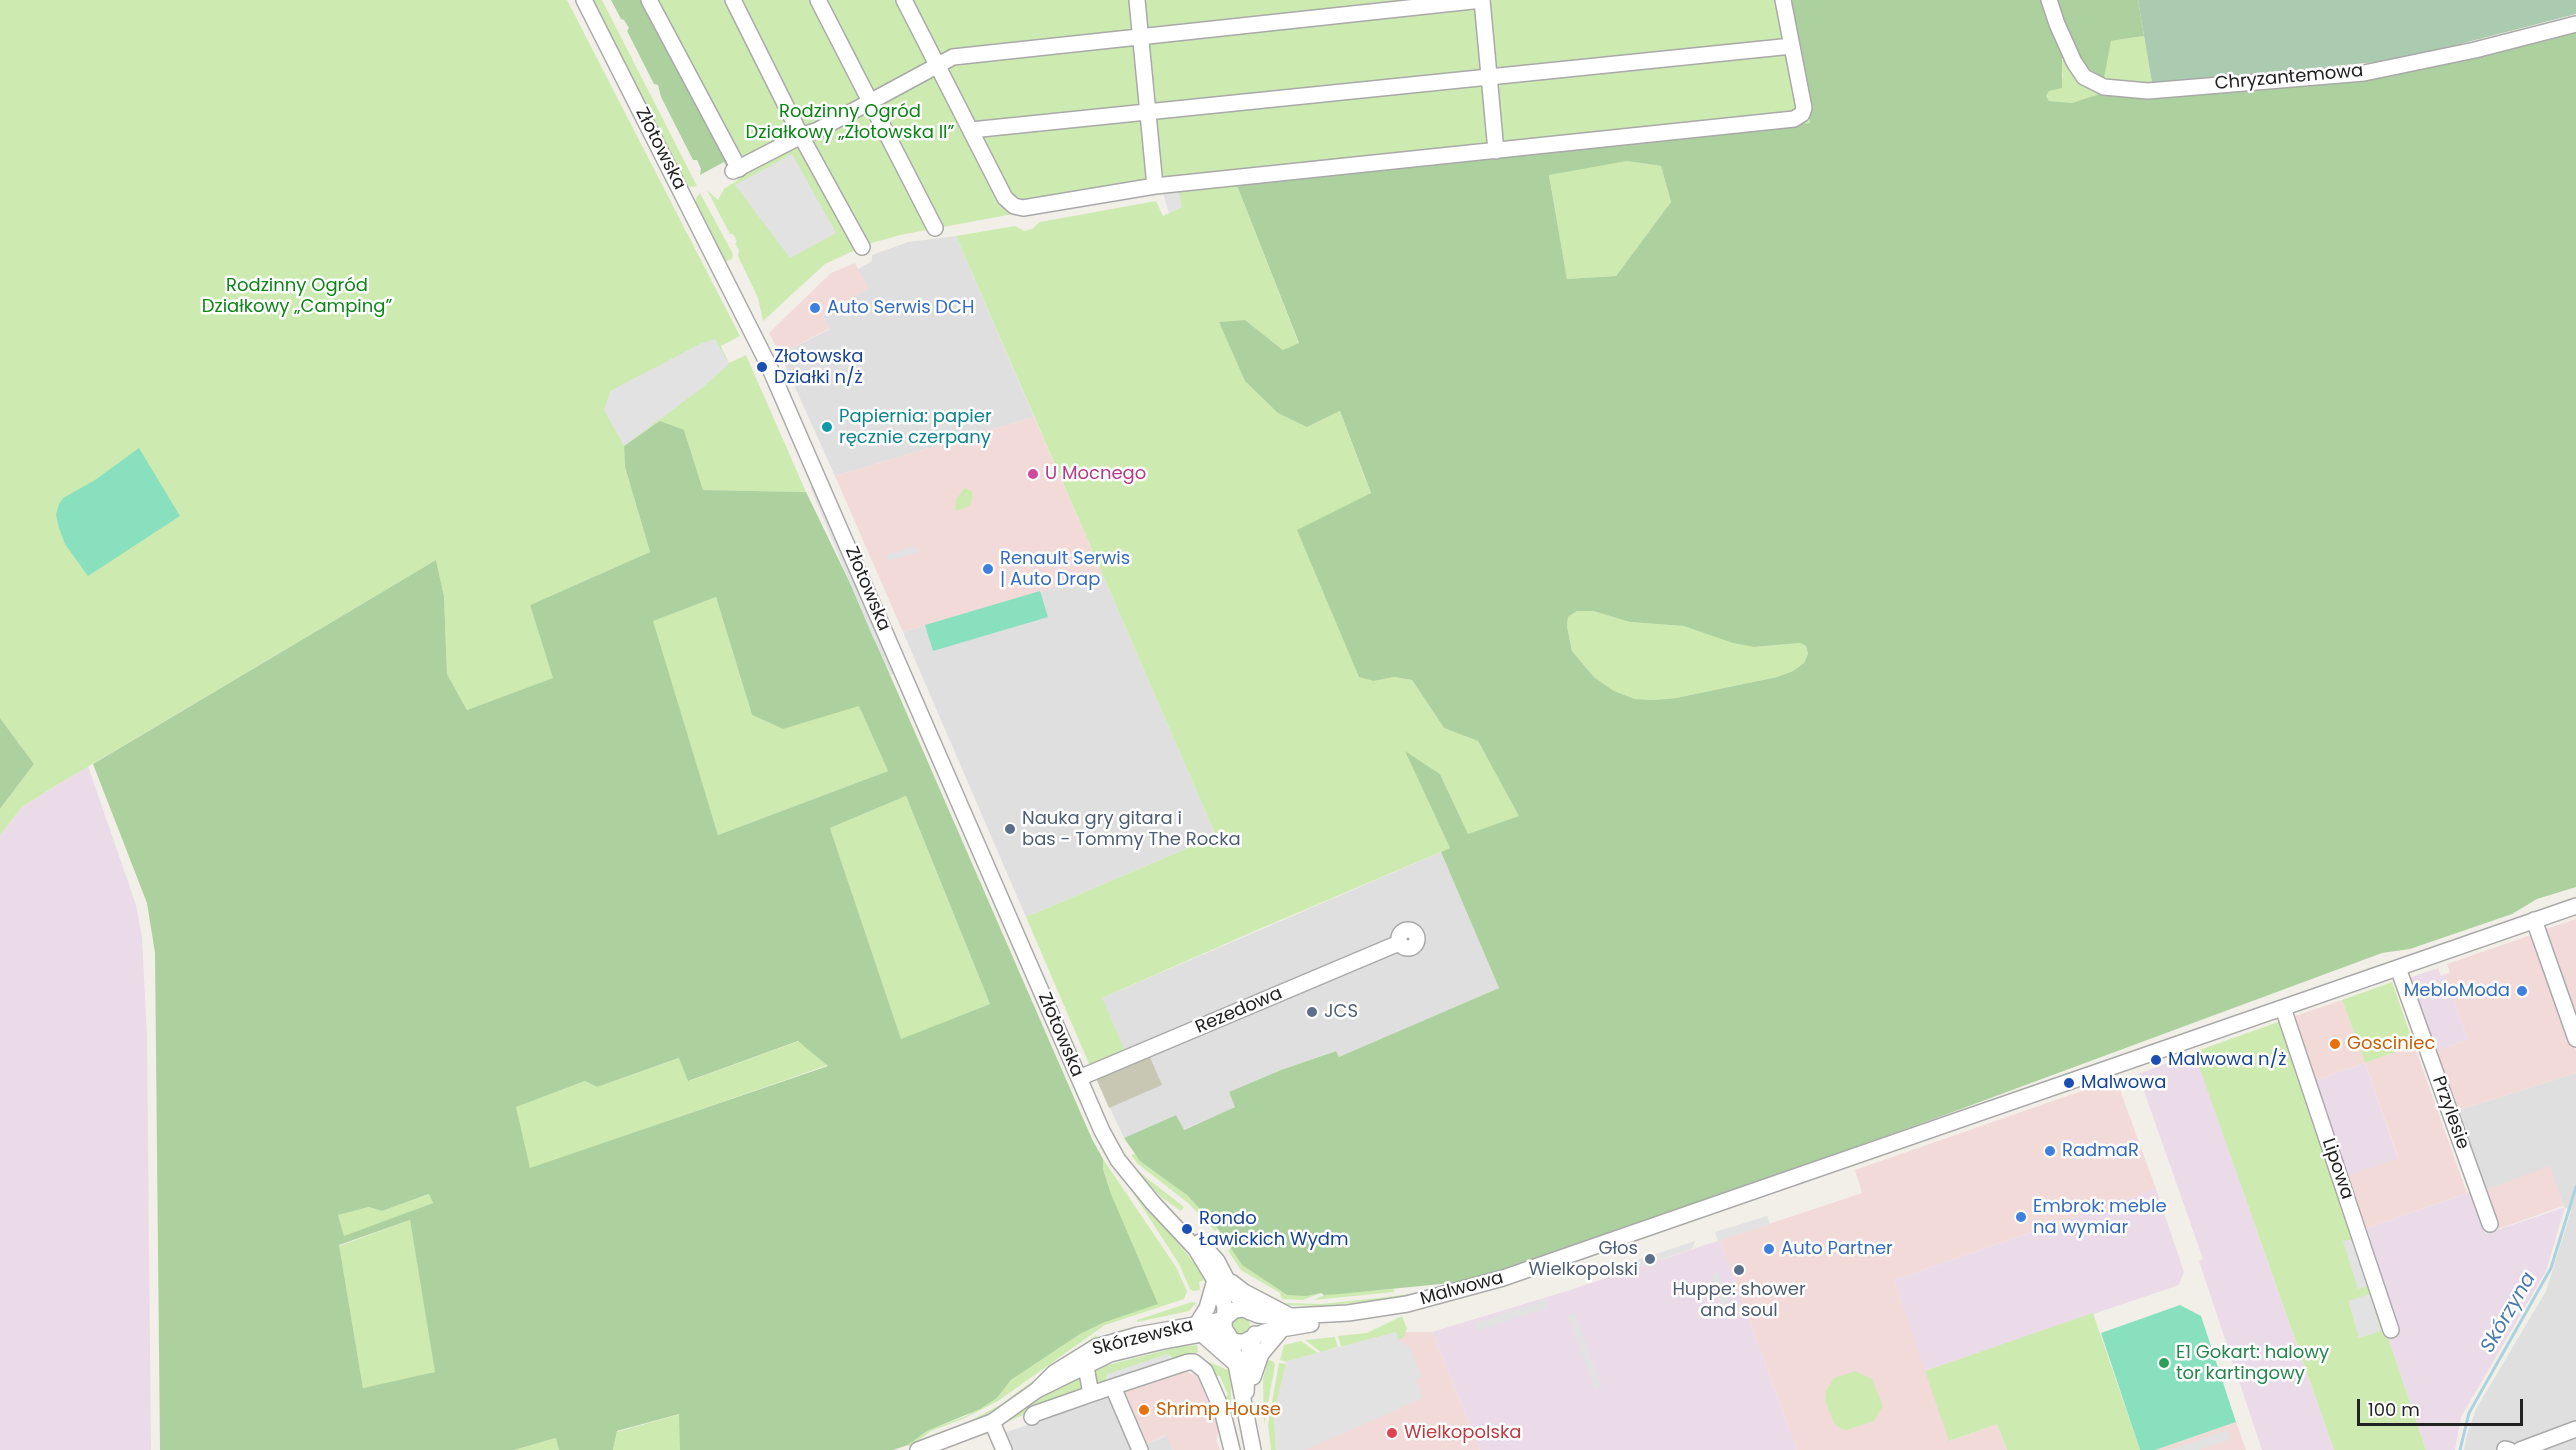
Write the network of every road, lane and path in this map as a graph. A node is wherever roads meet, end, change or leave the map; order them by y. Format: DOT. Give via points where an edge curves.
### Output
graph roads {
  1 [pos="584,0"];
  2 [pos="649,0"];
  3 [pos="733,0"];
  4 [pos="818,0"];
  5 [pos="904,0"];
  6 [pos="1137,0"];
  7 [pos="1482,0"];
  8 [pos="1783,0"];
  9 [pos="2049,0"];
  10 [pos="2576,24"];
  11 [pos="1141,36"];
  12 [pos="1792,46"];
  13 [pos="938,66"];
  14 [pos="1490,76"];
  15 [pos="870,101"];
  16 [pos="1148,111"];
  17 [pos="971,130"];
  18 [pos="801,136"];
  19 [pos="1496,151"];
  20 [pos="1155,186"];
  21 [pos="935,228"];
  22 [pos="862,247"];
  23 [pos="2576,906"];
  24 [pos="2534,920"];
  25 [pos="1399,943"];
  26 [pos="2398,968"];
  27 [pos="2283,1008"];
  28 [pos="2576,1038"];
  29 [pos="1079,1078"];
  30 [pos="2490,1224"];
  31 [pos="1221,1279"];
  32 [pos="1250,1312"];
  33 [pos="1225,1318"];
  34 [pos="1287,1322"];
  35 [pos="1199,1329"];
  36 [pos="2391,1330"];
  37 [pos="1253,1336"];
  38 [pos="1233,1352"];
  39 [pos="1084,1359"];
  40 [pos="1113,1387"];
  41 [pos="1091,1394"];
  42 [pos="1245,1407"];
  43 [pos="1032,1417"];
  44 [pos="992,1422"];
  45 [pos="2576,1429"];
  46 [pos="918,1450"];
  47 [pos="1004,1450"];
  48 [pos="1140,1450"];
  49 [pos="1232,1450"];
  50 [pos="1253,1450"];
  51 [pos="2520,1450"];
  1 -- 29 [label="street, Złotowska" via="768,364"];
  2 -- 18 [label="street" via="736,170"];
  3 -- 18 [label="street"];
  4 -- 15 [label="street"];
  5 -- 13 [label="street"];
  6 -- 11 [label="street"];
  7 -- 11 [label="street"];
  7 -- 14 [label="street"];
  8 -- 12 [label="street"];
  9 -- 10 [label="street, Chryzantemowa" via="2084,78 2104,87 2138,90 2364,73"];
  11 -- 13 [label="street" via="953,57"];
  11 -- 16 [label="street"];
  12 -- 14 [label="street"];
  12 -- 19 [label="street" via="1804,108 1794,119"];
  13 -- 15 [label="street"];
  13 -- 17 [label="street"];
  14 -- 16 [label="street"];
  14 -- 19 [label="street"];
  15 -- 18 [label="street"];
  15 -- 21 [label="street"];
  16 -- 17 [label="street"];
  16 -- 20 [label="street"];
  17 -- 20 [label="street" via="1005,198 1014,206 1023,208"];
  18 -- 22 [label="street"];
  19 -- 20 [label="street"];
  23 -- 24 [label="street, Malwowa"];
  24 -- 26 [label="street, Malwowa"];
  24 -- 28 [label="street"];
  25 -- 29 [label="street, Rezedowa"];
  26 -- 27 [label="street, Malwowa"];
  26 -- 30 [label="street, Przylesie"];
  27 -- 34 [label="street, Malwowa" via="1555,1262 1368,1316"];
  27 -- 36 [label="street, Lipowa"];
  29 -- 31 [label="street, Złotowska" via="1108,1144 1137,1182 1212,1254"];
  31 -- 32 [label="street, Złotowska"];
  31 -- 33 [label="street, Złotowska"];
  31 -- 34 [label="street"];
  31 -- 35 [label="street"];
  32 -- 33 [label="street" via="1238,1309"];
  32 -- 34 [label="street, Malwowa"];
  32 -- 37 [label="street" via="1257,1324"];
  33 -- 35 [label="street, Skórzewska"];
  33 -- 38 [label="street"];
  34 -- 37 [label="street, Malwowa"];
  34 -- 42 [label="street" via="1258,1360"];
  35 -- 38 [label="street"];
  35 -- 38 [label="street, Skórzewska" via="1219,1334"];
  35 -- 39 [label="street, Skórzewska"];
  37 -- 38 [label="street"];
  37 -- 42 [label="street"];
  38 -- 42 [label="street"];
  39 -- 41 [label="street"];
  39 -- 44 [label="street, Skórzewska"];
  40 -- 41 [label="street"];
  40 -- 48 [label="street"];
  40 -- 49 [label="street" via="1188,1362 1199,1364 1222,1410"];
  41 -- 43 [label="street"];
  42 -- 50 [label="street"];
  44 -- 46 [label="street, Skórzewska"];
  44 -- 47 [label="street"];
  45 -- 51 [label="street"];
}
